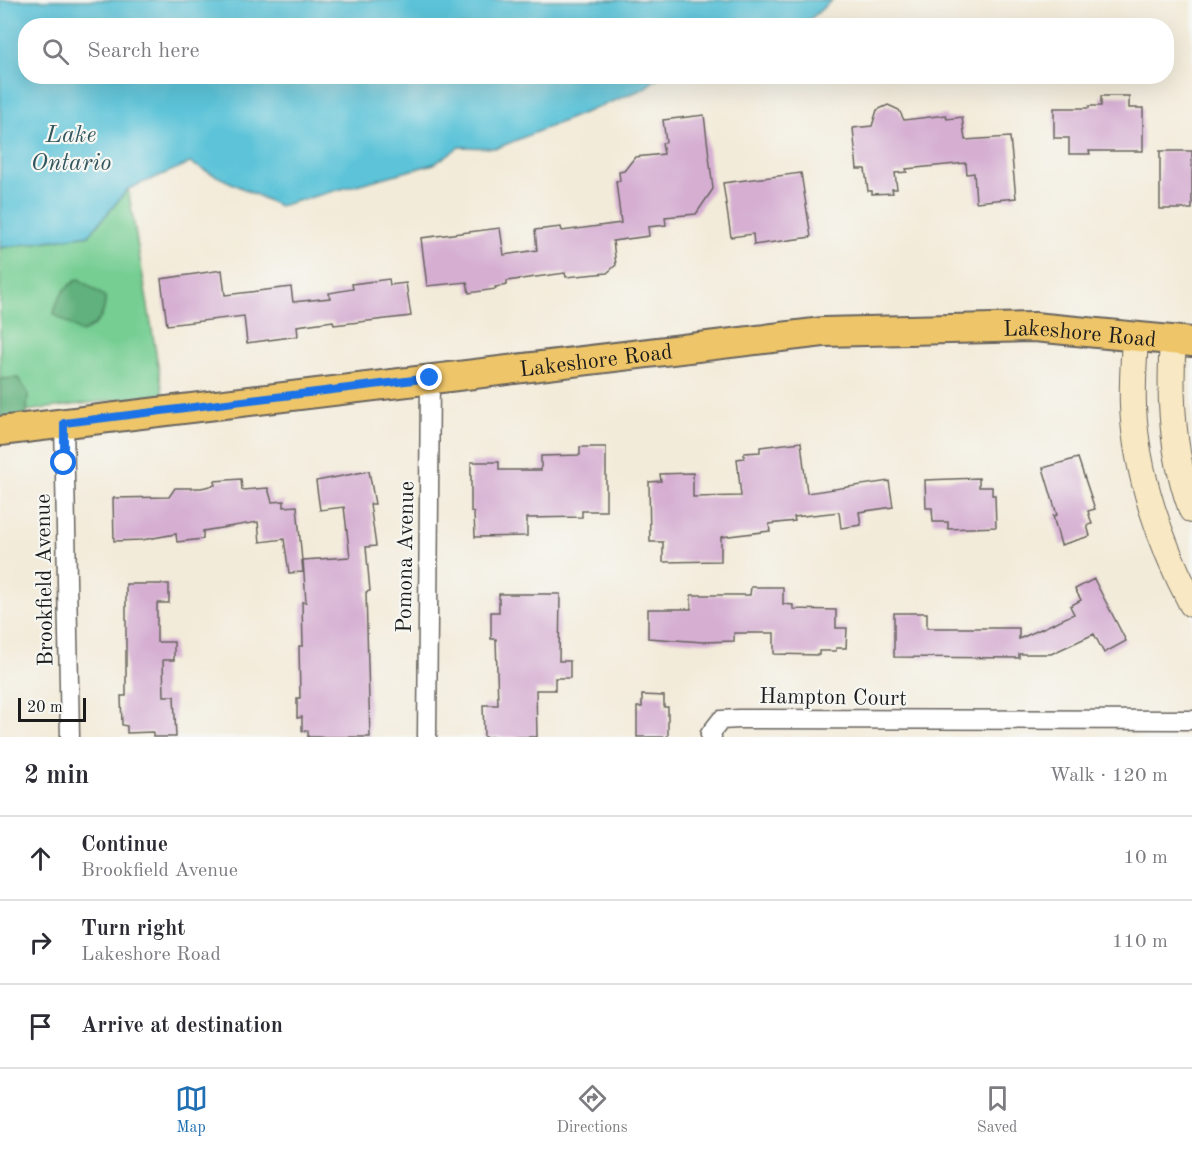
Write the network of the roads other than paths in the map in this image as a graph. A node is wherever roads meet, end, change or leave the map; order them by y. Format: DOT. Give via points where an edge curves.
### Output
graph roads {
  1 [pos="1135,337"];
  2 [pos="1183,341"];
  3 [pos="430,378"];
  4 [pos="64,423"];
  5 [pos="0,431"];
  6 [pos="1191,506"];
  7 [pos="1155,516"];
  8 [pos="1192,604"];
  9 [pos="1192,720"];
  10 [pos="965,729"];
  11 [pos="995,729"];
  12 [pos="70,737"];
  13 [pos="427,737"];
  14 [pos="712,737"];
  1 -- 2 [label="main road, Lakeshore Road"];
  1 -- 3 [label="main road, Lakeshore Road" via="1034,327 823,332"];
  1 -- 7 [label="street" via="1133,406 1139,456"];
  2 -- 6 [label="street" via="1170,386 1175,439"];
  3 -- 4 [label="main road, Lakeshore Road"];
  3 -- 13 [label="street, Pomona Avenue"];
  4 -- 5 [label="main road, Lakeshore Road"];
  4 -- 12 [label="street, Brookfield Avenue"];
  6 -- 7 [label="street"];
  7 -- 8 [label="street" via="1173,568"];
  9 -- 11 [label="street, Hampton Court"];
  10 -- 11 [label="street, Hampton Court"];
  10 -- 14 [label="street, Hampton Court" via="721,720 710,734"];
}
